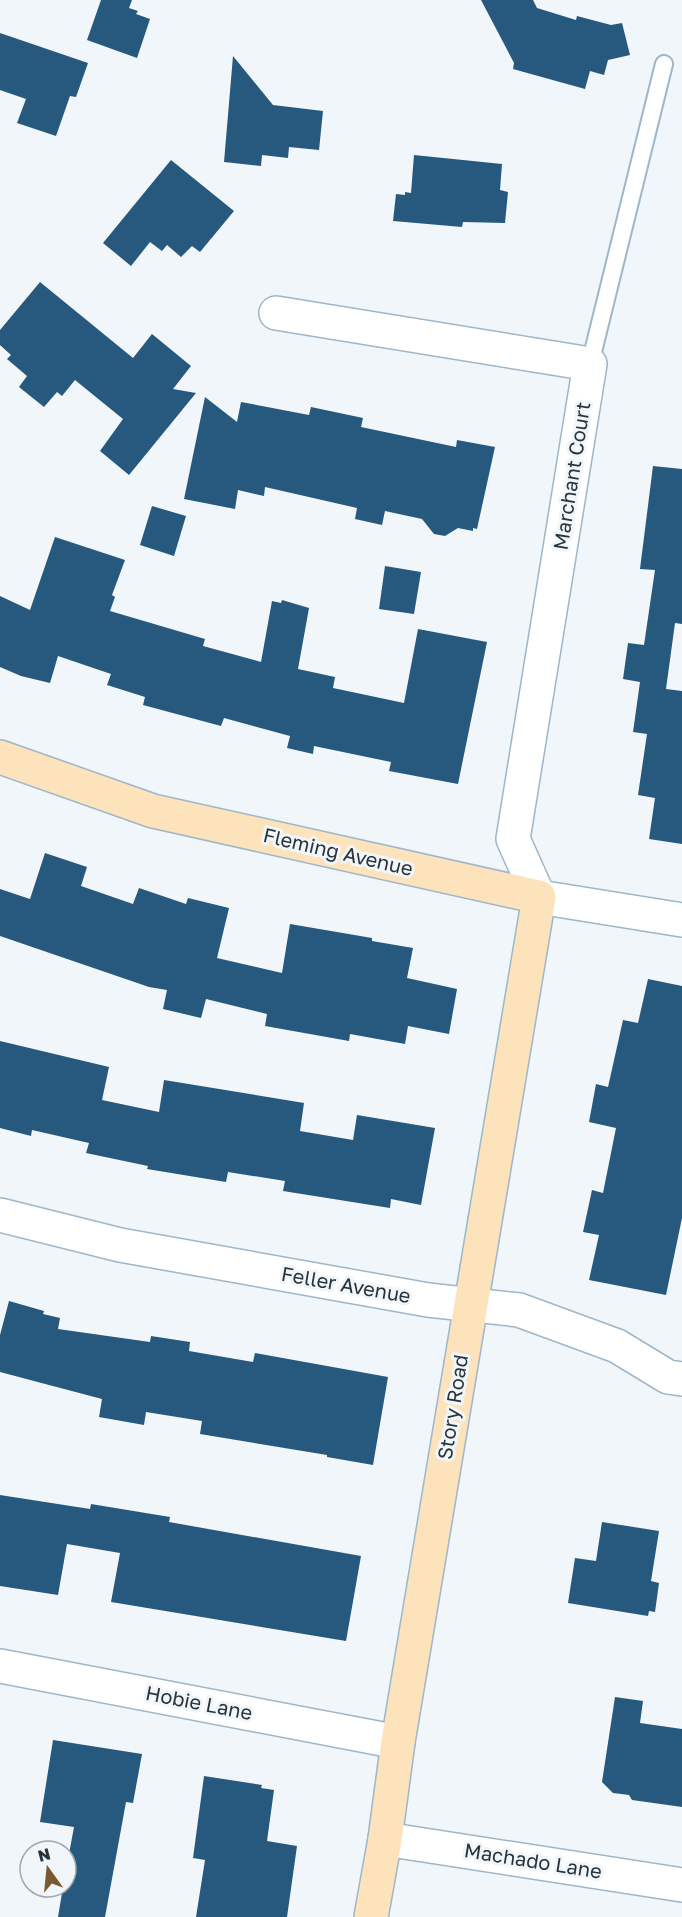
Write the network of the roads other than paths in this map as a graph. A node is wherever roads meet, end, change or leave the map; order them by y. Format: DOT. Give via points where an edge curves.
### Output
graph roads {
  1 [pos="664,64"];
  2 [pos="276,313"];
  3 [pos="591,364"];
  4 [pos="0,758"];
  5 [pos="539,897"];
  6 [pos="682,921"];
  7 [pos="0,1215"];
  8 [pos="470,1305"];
  9 [pos="682,1379"];
  10 [pos="0,1665"];
  11 [pos="398,1742"];
  12 [pos="385,1839"];
  13 [pos="682,1885"];
  14 [pos="371,1917"];
  1 -- 3 [label="lane"];
  2 -- 3 [label="street"];
  3 -- 5 [label="street, Marchant Court" via="513,839"];
  4 -- 5 [label="street, Fleming Avenue" via="153,811"];
  5 -- 6 [label="street, Fleming Avenue"];
  5 -- 8 [label="street, Story Road"];
  7 -- 8 [label="street, Feller Avenue" via="120,1245"];
  8 -- 9 [label="street, Feller Avenue" via="519,1310 616,1346 668,1377"];
  8 -- 11 [label="street, Story Road"];
  10 -- 11 [label="street, Hobie Lane"];
  11 -- 12 [label="street, Story Road"];
  12 -- 13 [label="street, Machado Lane"];
  12 -- 14 [label="street, Story Road"];
}
